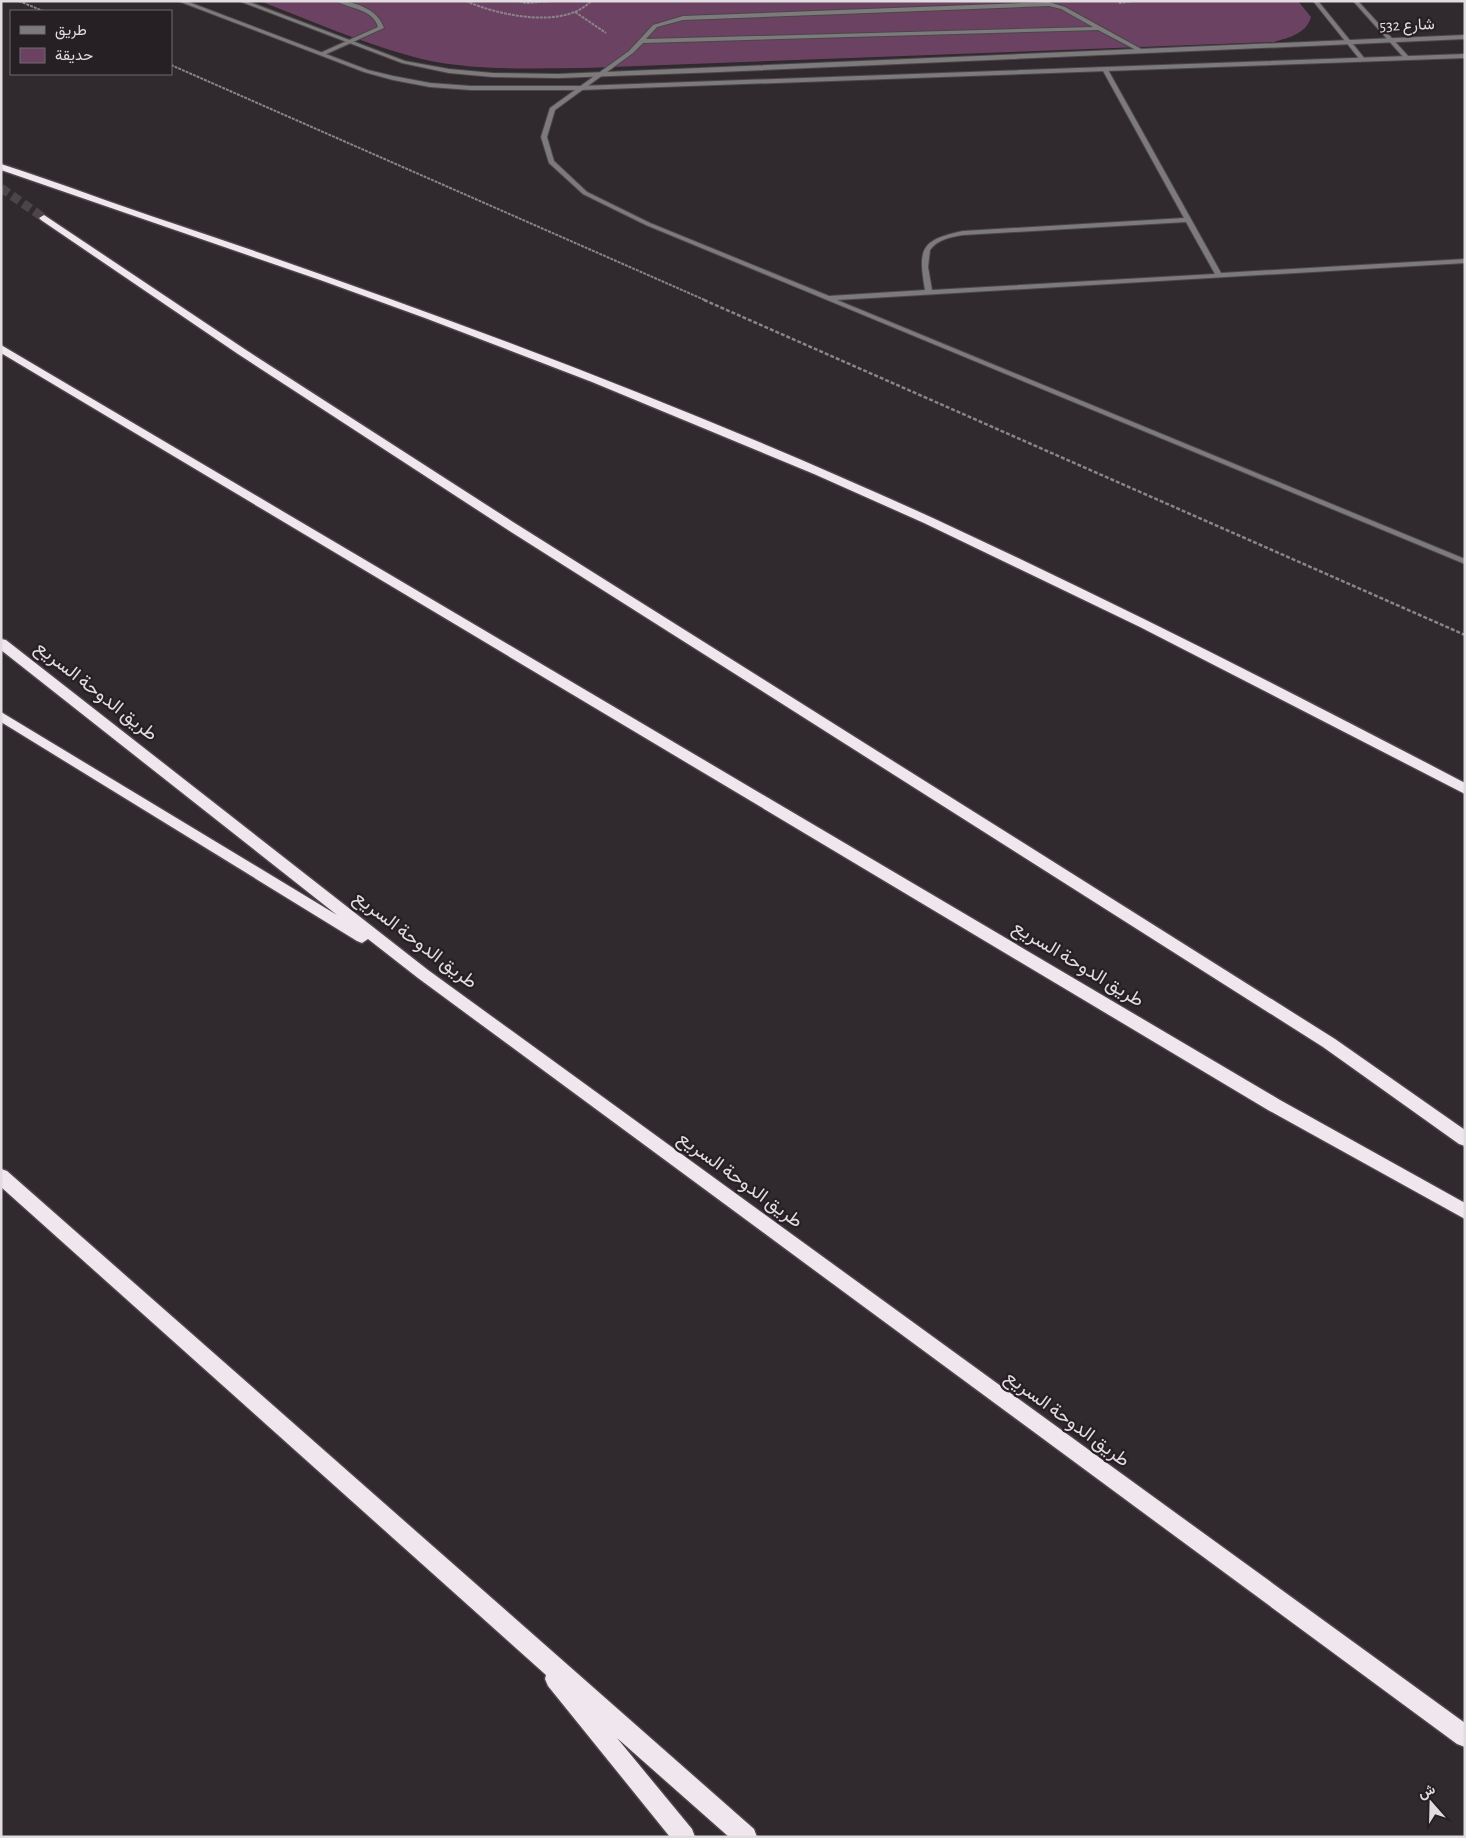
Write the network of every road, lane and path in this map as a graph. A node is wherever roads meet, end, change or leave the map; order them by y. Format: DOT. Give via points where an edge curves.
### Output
graph roads {
  1 [pos="19,1"];
  2 [pos="180,1"];
  3 [pos="241,1"];
  4 [pos="338,1"];
  5 [pos="466,1"];
  6 [pos="519,1"];
  7 [pos="553,1"];
  8 [pos="591,1"];
  9 [pos="1315,1"];
  10 [pos="1355,1"];
  11 [pos="41,10"];
  12 [pos="1100,28"];
  13 [pos="1465,37"];
  14 [pos="1389,40"];
  15 [pos="642,41"];
  16 [pos="1349,41"];
  17 [pos="351,43"];
  18 [pos="1140,50"];
  19 [pos="322,54"];
  20 [pos="1465,56"];
  21 [pos="1407,58"];
  22 [pos="1363,60"];
  23 [pos="172,65"];
  24 [pos="1105,69"];
  25 [pos="599,75"];
  26 [pos="580,88"];
  27 [pos="1,167"];
  28 [pos="44,218"];
  29 [pos="1189,220"];
  30 [pos="1465,260"];
  31 [pos="1219,275"];
  32 [pos="929,292"];
  33 [pos="827,298"];
  34 [pos="1,348"];
  35 [pos="1465,562"];
  36 [pos="1465,635"];
  37 [pos="1,643"];
  38 [pos="1,716"];
  39 [pos="1465,790"];
  40 [pos="423,974"];
  41 [pos="1465,1139"];
  42 [pos="1,1176"];
  43 [pos="1465,1212"];
  44 [pos="527,1645"];
  45 [pos="1465,1736"];
  46 [pos="684,1837"];
  47 [pos="746,1837"];
  1 -- 11 [label="path"];
  2 -- 19 [label="street, شارع 532"];
  3 -- 17 [label="street, شارع 532"];
  4 -- 17 [label="street" via="373,14 380,21 381,28"];
  5 -- 8 [label="path" via="511,16 539,18 575,12"];
  6 -- 7 [label="path"];
  9 -- 16 [label="street"];
  10 -- 14 [label="street"];
  12 -- 15 [label="street"];
  12 -- 15 [label="street" via="1063,8 1040,4 683,18 655,26"];
  12 -- 18 [label="street"];
  13 -- 14 [label="street, شارع 532"];
  14 -- 16 [label="street, شارع 532"];
  14 -- 21 [label="street"];
  15 -- 25 [label="street"];
  16 -- 18 [label="street, شارع 532"];
  16 -- 22 [label="street"];
  17 -- 19 [label="street"];
  17 -- 25 [label="street, شارع 532" via="404,62 449,71 502,75"];
  18 -- 25 [label="street, شارع 532"];
  19 -- 26 [label="street, شارع 532" via="366,71 430,85"];
  20 -- 21 [label="street, شارع 532"];
  21 -- 22 [label="street, شارع 532"];
  22 -- 24 [label="street, شارع 532"];
  23 -- 36 [label="path"];
  24 -- 26 [label="street, شارع 532"];
  24 -- 29 [label="street"];
  25 -- 26 [label="street"];
  26 -- 33 [label="street" via="552,109 544,137 551,162 584,193 648,224"];
  27 -- 39 [label="highway" via="329,280 599,381 763,449 962,534 1158,630"];
  28 -- 41 [label="highway" via="242,352 509,525 1330,1043"];
  29 -- 31 [label="street"];
  29 -- 32 [label="street" via="963,232 946,236 934,240 926,252 924,270"];
  30 -- 31 [label="street"];
  31 -- 32 [label="street"];
  32 -- 33 [label="street"];
  33 -- 35 [label="street"];
  34 -- 43 [label="highway, طريق الدوحة السريع" via="1266,1100"];
  37 -- 40 [label="highway, طريق الدوحة السريع"];
  38 -- 40 [label="highway"];
  40 -- 45 [label="highway, طريق الدوحة السريع"];
  42 -- 44 [label="highway"];
  44 -- 46 [label="highway"];
  44 -- 47 [label="highway"];
}
